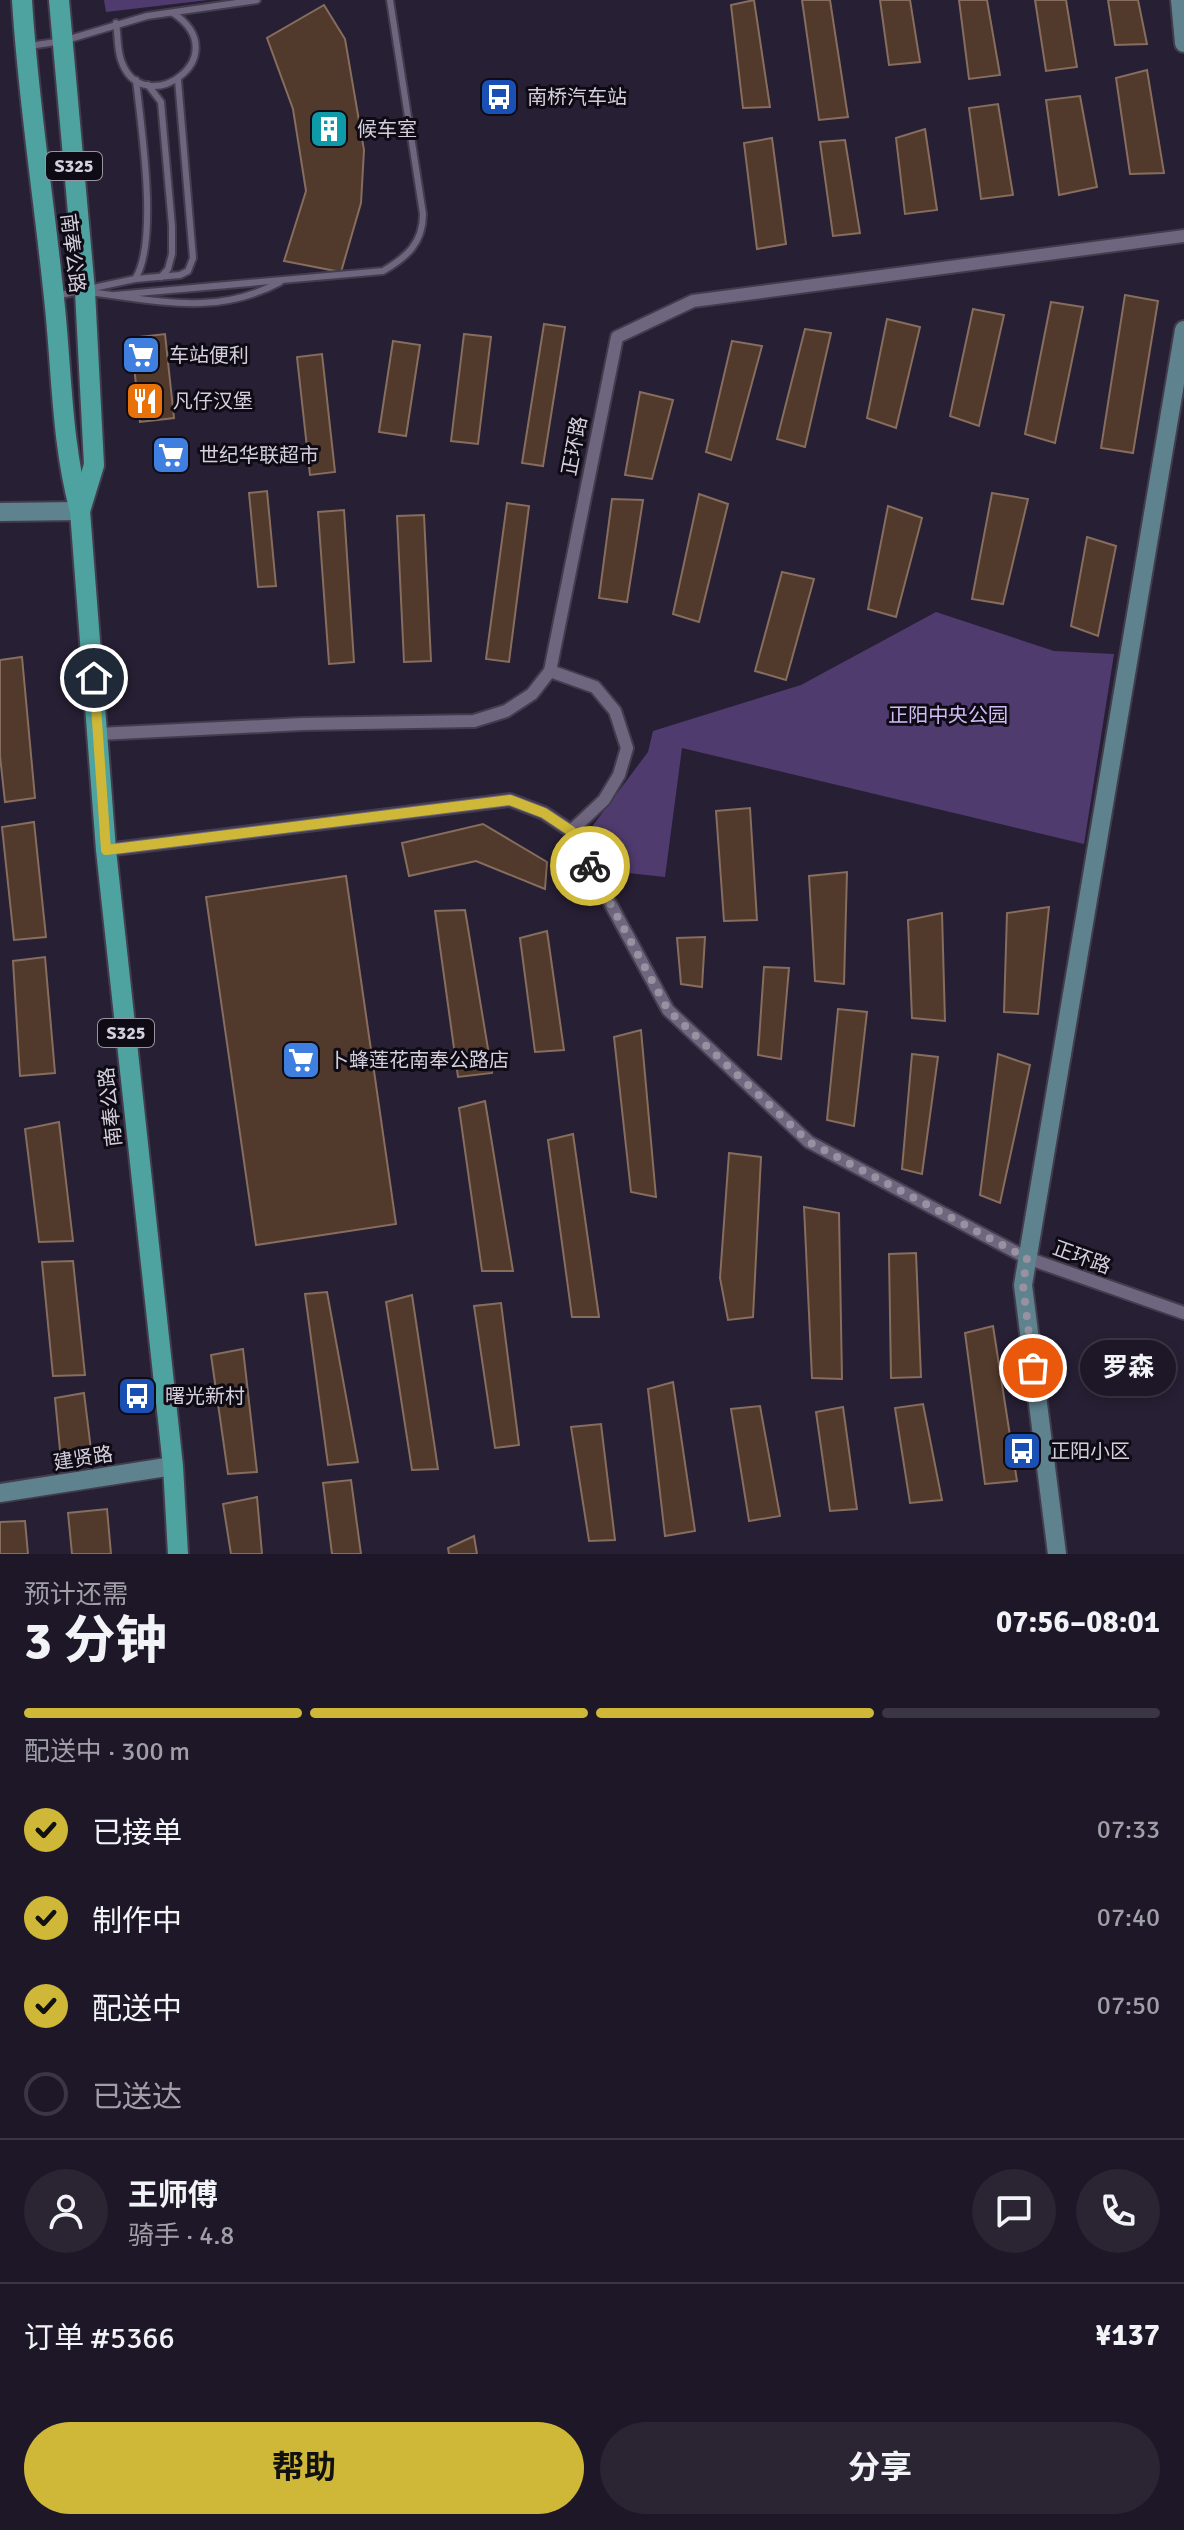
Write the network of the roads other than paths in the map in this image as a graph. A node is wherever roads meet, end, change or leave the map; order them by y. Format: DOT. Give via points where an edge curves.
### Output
graph roads {
  1 [pos="22,0"];
  2 [pos="59,0"];
  3 [pos="257,0"];
  4 [pos="390,0"];
  5 [pos="1180,0"];
  6 [pos="173,13"];
  7 [pos="116,23"];
  8 [pos="63,41"];
  9 [pos="1184,43"];
  10 [pos="25,47"];
  11 [pos="136,80"];
  12 [pos="178,80"];
  13 [pos="148,85"];
  14 [pos="1184,236"];
  15 [pos="161,277"];
  16 [pos="135,279"];
  17 [pos="283,280"];
  18 [pos="85,291"];
  19 [pos="115,295"];
  20 [pos="54,296"];
  21 [pos="1184,330"];
  22 [pos="80,511"];
  23 [pos="0,512"];
  24 [pos="550,671"];
  25 [pos="98,734"];
  26 [pos="571,831"];
  27 [pos="106,850"];
  28 [pos="1027,1258"];
  29 [pos="1184,1313"];
  30 [pos="173,1466"];
  31 [pos="0,1493"];
  32 [pos="178,1554"];
  33 [pos="1057,1554"];
  1 -- 10 [label="main road, 南奉公路 / S325"];
  2 -- 8 [label="main road, 南奉公路 / S325"];
  3 -- 6 [label="lane"];
  4 -- 17 [label="lane" via="423,214 420,240 383,271"];
  5 -- 9 [label="main road"];
  6 -- 7 [label="lane"];
  6 -- 12 [label="lane" via="192,30 195,43 190,67"];
  7 -- 8 [label="lane"];
  7 -- 11 [label="lane" via="121,61"];
  8 -- 10 [label="lane"];
  8 -- 18 [label="main road, 南奉公路 / S325"];
  10 -- 20 [label="main road, 南奉公路 / S325"];
  11 -- 13 [label="lane"];
  11 -- 16 [label="lane" via="147,230 143,266"];
  12 -- 13 [label="lane"];
  12 -- 15 [label="lane" via="193,258 188,271"];
  13 -- 15 [label="lane" via="161,102 172,226 172,254"];
  14 -- 24 [label="street, 正环路" via="693,301 617,337"];
  15 -- 16 [label="lane"];
  16 -- 18 [label="lane"];
  17 -- 19 [label="lane"];
  17 -- 19 [label="lane" via="239,299 161,304"];
  18 -- 19 [label="lane"];
  18 -- 20 [label="lane"];
  18 -- 22 [label="main road, 南奉公路 / S325" via="94,465"];
  20 -- 22 [label="main road, 南奉公路 / S325" via="68,465"];
  21 -- 28 [label="main road"];
  22 -- 23 [label="main road"];
  22 -- 25 [label="main road, 南奉公路 / S325"];
  24 -- 25 [label="street" via="532,694 506,711 474,721"];
  24 -- 26 [label="street" via="595,687 615,711 627,748 604,800"];
  25 -- 27 [label="main road, 南奉公路 / S325"];
  26 -- 27 [label="street" via="510,800"];
  26 -- 28 [label="street, 正环路" via="668,1010 809,1142"];
  27 -- 30 [label="main road, 南奉公路 / S325"];
  28 -- 29 [label="street, 正环路"];
  28 -- 33 [label="main road" via="1023,1285"];
  30 -- 31 [label="main road, 建贤路"];
  30 -- 32 [label="main road, 南奉公路 / S325"];
}
